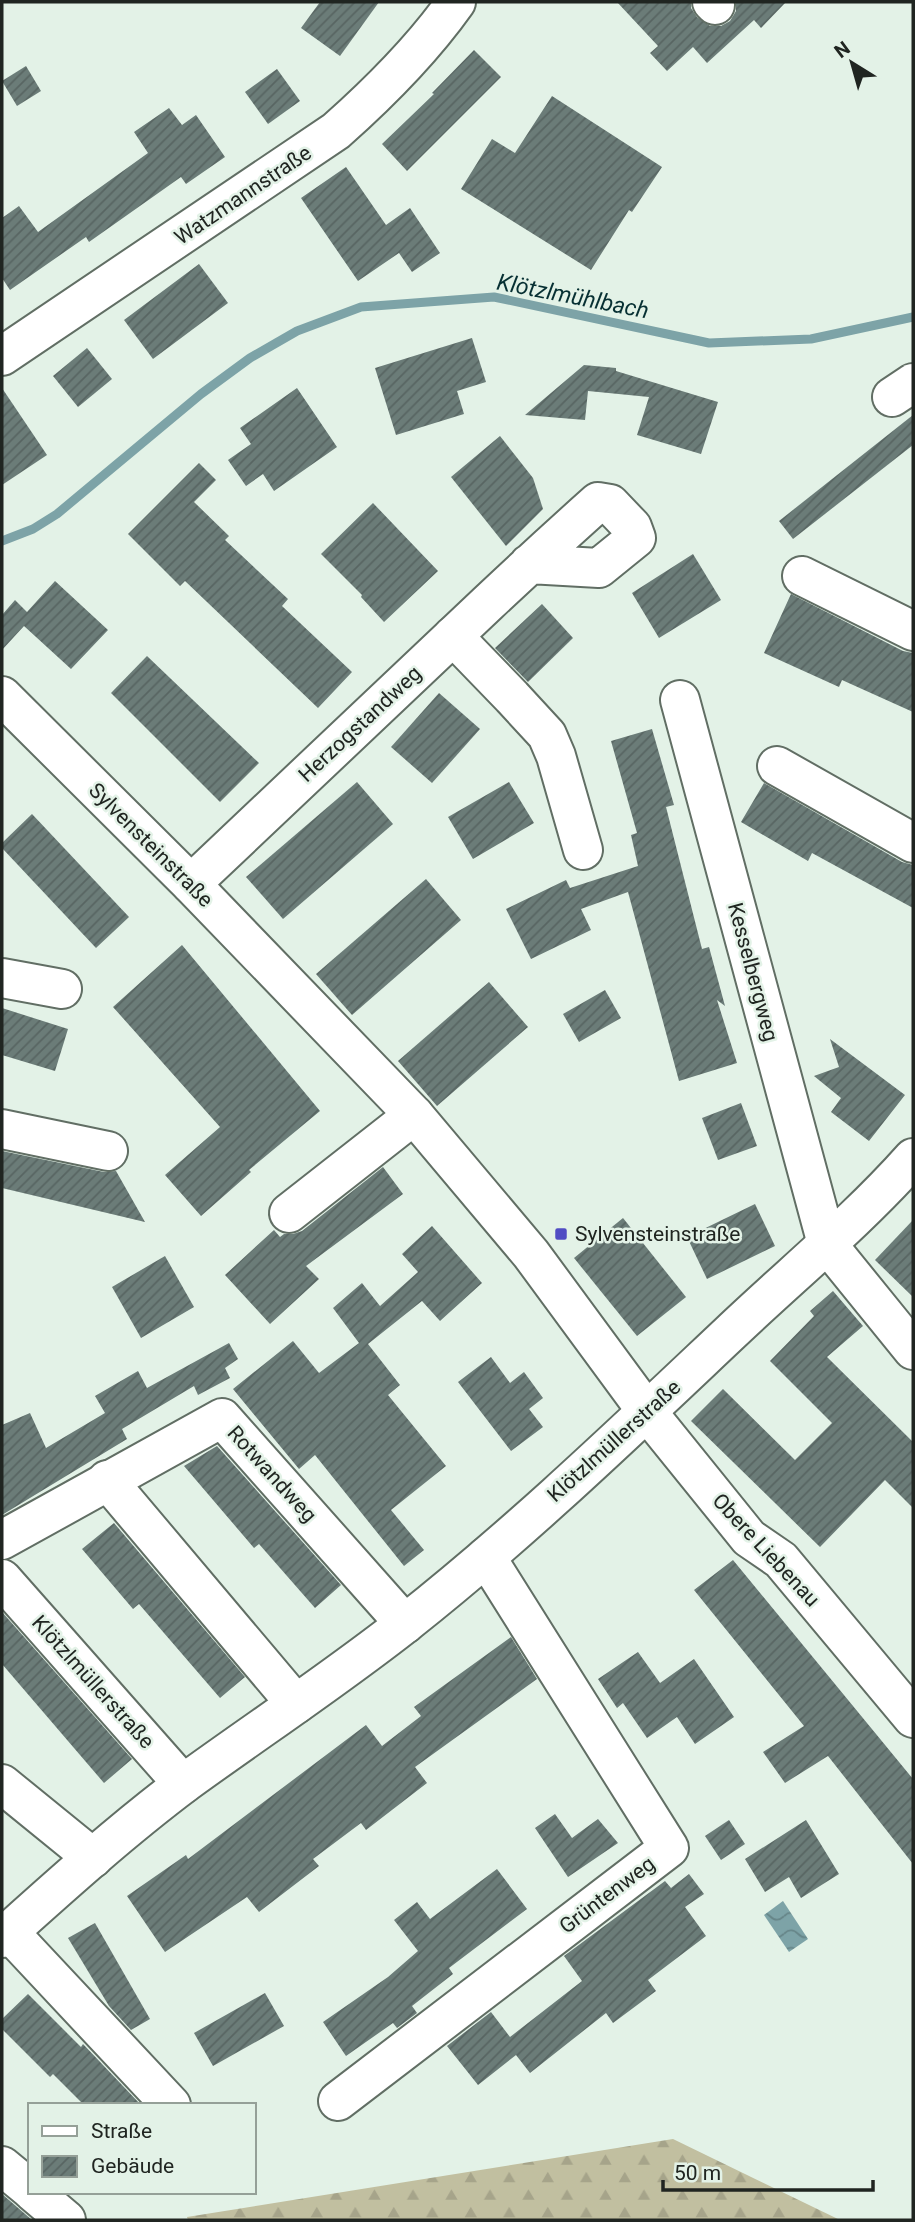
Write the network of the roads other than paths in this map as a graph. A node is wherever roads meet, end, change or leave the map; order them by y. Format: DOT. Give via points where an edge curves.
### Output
graph roads {
  1 [pos="456,2"];
  2 [pos="2,356"];
  3 [pos="529,564"];
  4 [pos="803,576"];
  5 [pos="913,631"];
  6 [pos="453,636"];
  7 [pos="680,700"];
  8 [pos="3,703"];
  9 [pos="777,766"];
  10 [pos="913,843"];
  11 [pos="583,850"];
  12 [pos="191,884"];
  13 [pos="2,978"];
  14 [pos="61,989"];
  15 [pos="414,1115"];
  16 [pos="2,1129"];
  17 [pos="108,1151"];
  18 [pos="913,1158"];
  19 [pos="289,1213"];
  20 [pos="827,1244"];
  21 [pos="913,1350"];
  22 [pos="648,1413"];
  23 [pos="107,1480"];
  24 [pos="2,1540"];
  25 [pos="486,1557"];
  26 [pos="2,1579"];
  27 [pos="405,1624"];
  28 [pos="296,1704"];
  29 [pos="913,1718"];
  30 [pos="2,1784"];
  31 [pos="183,1784"];
  32 [pos="93,1858"];
  33 [pos="5,1935"];
  34 [pos="338,2101"];
  35 [pos="169,2103"];
  36 [pos="2,2166"];
  37 [pos="28,2188"];
  38 [pos="35,2194"];
  39 [pos="66,2220"];
  1 -- 2 [label="street, Watzmannstraße" via="377,95 337,131"];
  3 -- 6 [label="street, Herzogstandweg"];
  4 -- 5 [label="street"];
  6 -- 11 [label="street" via="547,735"];
  6 -- 12 [label="street, Herzogstandweg"];
  7 -- 20 [label="street, Kesselbergweg"];
  8 -- 12 [label="street, Sylvensteinstraße"];
  9 -- 10 [label="street"];
  12 -- 15 [label="street, Sylvensteinstraße"];
  13 -- 14 [label="street"];
  15 -- 19 [label="street"];
  15 -- 22 [label="street, Sylvensteinstraße" via="531,1254"];
  16 -- 17 [label="street"];
  18 -- 20 [label="street, Klötzlmüllerstraße"];
  20 -- 21 [label="street"];
  20 -- 22 [label="street, Klötzlmüllerstraße"];
  22 -- 25 [label="street, Klötzlmüllerstraße"];
  22 -- 29 [label="street, Obere Liebenau" via="749,1538 781,1560"];
  23 -- 24 [label="street, Rotwandweg"];
  23 -- 27 [label="street, Rotwandweg" via="222,1419"];
  23 -- 28 [label="street"];
  25 -- 27 [label="street, Klötzlmüllerstraße"];
  25 -- 34 [label="street, Grüntenweg" via="669,1848"];
  26 -- 31 [label="street, Klötzlmüllerstraße"];
  27 -- 28 [label="street, Klötzlmüllerstraße"];
  28 -- 31 [label="street, Klötzlmüllerstraße"];
  30 -- 32 [label="street"];
  31 -- 32 [label="street, Klötzlmüllerstraße"];
  32 -- 33 [label="street, Klötzlmüllerstraße"];
  33 -- 35 [label="street"];
  36 -- 37 [label="street"];
  38 -- 39 [label="street"];
}
